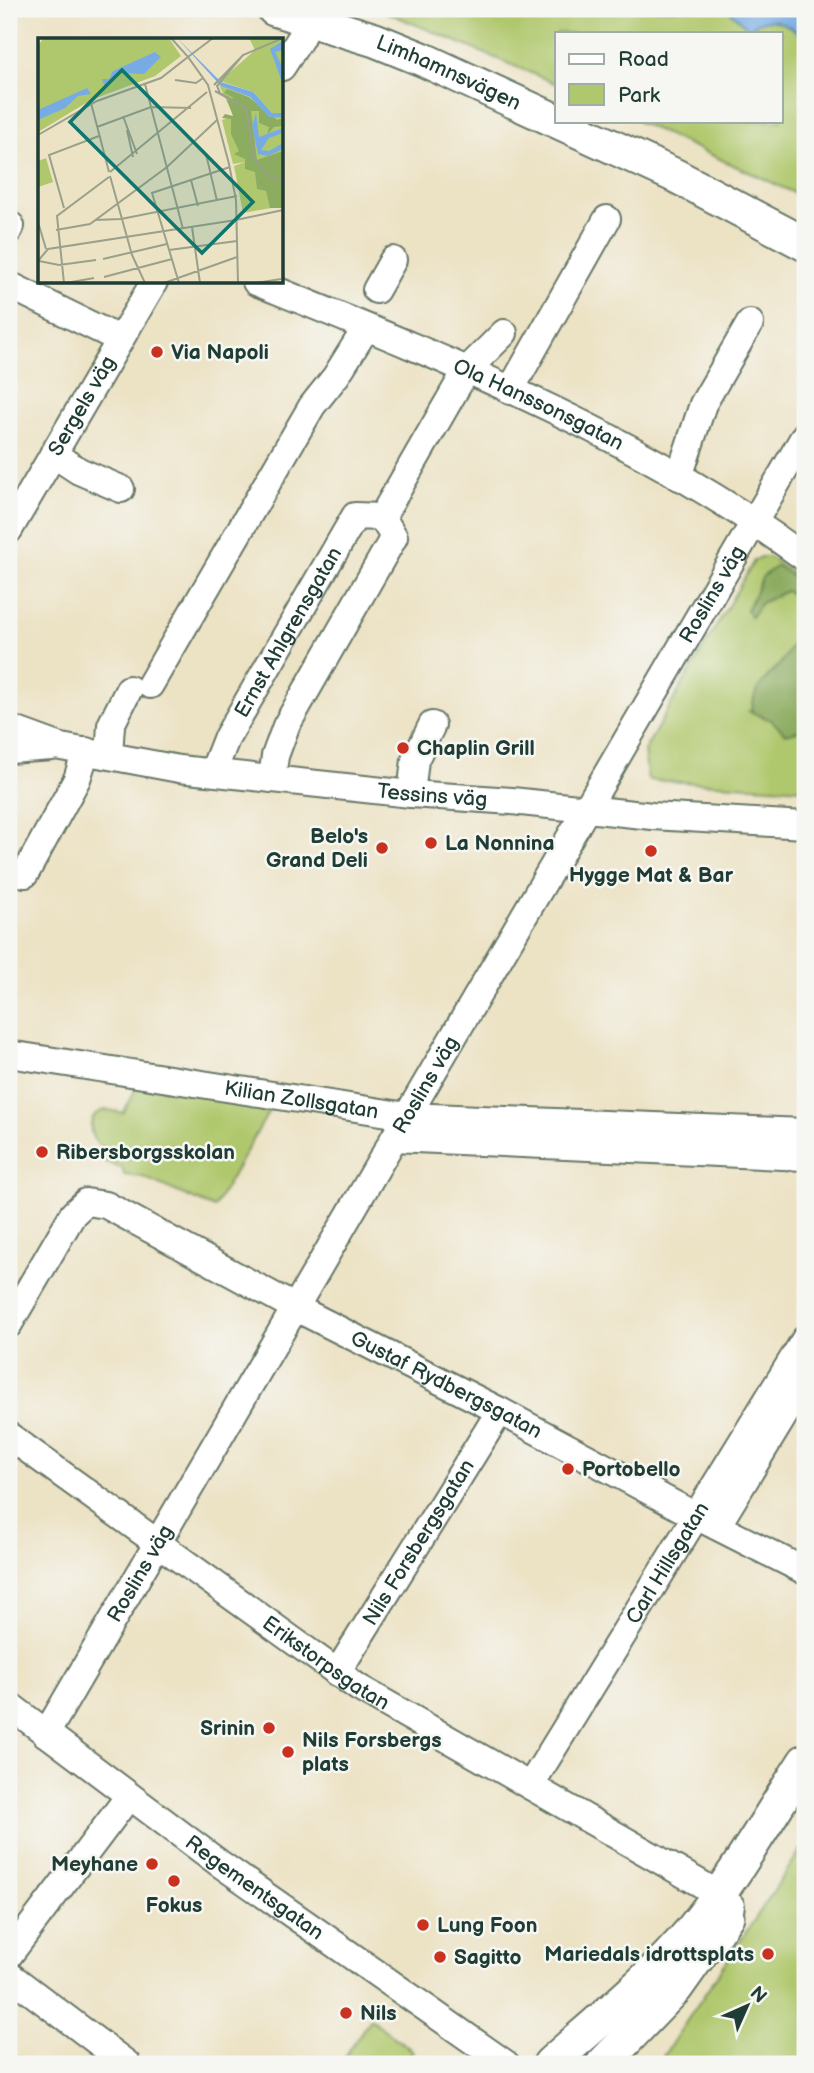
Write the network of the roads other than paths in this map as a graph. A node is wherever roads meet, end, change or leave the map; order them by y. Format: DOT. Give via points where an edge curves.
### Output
graph roads {
  1 [pos="274,9"];
  2 [pos="309,20"];
  3 [pos="284,64"];
  4 [pos="555,120"];
  5 [pos="559,122"];
  6 [pos="607,219"];
  7 [pos="805,244"];
  8 [pos="393,260"];
  9 [pos="153,284"];
  10 [pos="261,284"];
  11 [pos="9,285"];
  12 [pos="376,290"];
  13 [pos="750,323"];
  14 [pos="358,324"];
  15 [pos="504,333"];
  16 [pos="119,339"];
  17 [pos="323,365"];
  18 [pos="466,371"];
  19 [pos="510,391"];
  20 [pos="682,424"];
  21 [pos="805,435"];
  22 [pos="53,454"];
  23 [pos="673,474"];
  24 [pos="121,489"];
  25 [pos="382,517"];
  26 [pos="755,521"];
  27 [pos="9,530"];
  28 [pos="805,558"];
  29 [pos="432,725"];
  30 [pos="9,728"];
  31 [pos="9,750"];
  32 [pos="85,751"];
  33 [pos="213,772"];
  34 [pos="272,779"];
  35 [pos="411,794"];
  36 [pos="587,810"];
  37 [pos="805,825"];
  38 [pos="25,874"];
  39 [pos="9,1054"];
  40 [pos="401,1127"];
  41 [pos="805,1132"];
  42 [pos="805,1157"];
  43 [pos="294,1307"];
  44 [pos="9,1324"];
  45 [pos="805,1339"];
  46 [pos="805,1381"];
  47 [pos="500,1411"];
  48 [pos="9,1436"];
  49 [pos="706,1521"];
  50 [pos="157,1543"];
  51 [pos="805,1571"];
  52 [pos="337,1673"];
  53 [pos="9,1705"];
  54 [pos="46,1734"];
  55 [pos="805,1761"];
  56 [pos="530,1786"];
  57 [pos="129,1796"];
  58 [pos="805,1799"];
  59 [pos="725,1901"];
  60 [pos="9,1955"];
  61 [pos="9,1975"];
  62 [pos="127,2064"];
  63 [pos="506,2064"];
  64 [pos="550,2064"];
  65 [pos="603,2064"];
  1 -- 2 [label="main road, Limhamnsvägen"];
  2 -- 3 [label="street"];
  2 -- 4 [label="main road, Limhamnsvägen" via="375,40"];
  5 -- 7 [label="main road, Limhamnsvägen" via="676,176"];
  6 -- 19 [label="street"];
  8 -- 12 [label="street"];
  9 -- 16 [label="street, Sergels väg"];
  10 -- 14 [label="street, Ola Hanssonsgatan"];
  11 -- 16 [label="street"];
  13 -- 23 [label="street" via="702,404"];
  14 -- 17 [label="street"];
  14 -- 18 [label="street, Ola Hanssonsgatan"];
  14 -- 32 [label="street" via="336,376 312,406 140,687"];
  15 -- 18 [label="street"];
  16 -- 22 [label="street, Sergels väg"];
  18 -- 19 [label="street, Ola Hanssonsgatan"];
  18 -- 25 [label="street"];
  19 -- 23 [label="street, Ola Hanssonsgatan" via="611,438"];
  20 -- 23 [label="street"];
  21 -- 26 [label="street, Roslins väg"];
  22 -- 24 [label="street"];
  22 -- 27 [label="street, Sergels väg"];
  23 -- 26 [label="street, Ola Hanssonsgatan"];
  25 -- 33 [label="street, Ernst Ahlgrensgatan" via="355,516 226,739"];
  25 -- 34 [label="street" via="394,537 286,726"];
  26 -- 28 [label="street, Ola Hanssonsgatan"];
  26 -- 36 [label="street, Roslins väg"];
  29 -- 35 [label="street" via="415,760"];
  30 -- 32 [label="street, Tessins väg"];
  31 -- 32 [label="street, Tessins väg"];
  32 -- 33 [label="street, Tessins väg"];
  32 -- 38 [label="street" via="77,779"];
  33 -- 34 [label="street, Tessins väg"];
  34 -- 35 [label="street, Tessins väg"];
  35 -- 36 [label="street, Tessins väg"];
  36 -- 37 [label="street, Tessins väg"];
  36 -- 40 [label="street, Roslins väg"];
  39 -- 40 [label="street, Kilian Zollsgatan"];
  40 -- 41 [label="street, Kilian Zollsgatan"];
  40 -- 42 [label="street, Kilian Zollsgatan"];
  40 -- 43 [label="street, Roslins väg"];
  43 -- 44 [label="street, Gustaf Rydbergsgatan" via="106,1205 86,1202 73,1213"];
  43 -- 47 [label="street, Gustaf Rydbergsgatan"];
  43 -- 50 [label="street, Roslins väg"];
  45 -- 49 [label="street, Carl Hillsgatan"];
  46 -- 49 [label="street, Carl Hillsgatan"];
  47 -- 49 [label="street, Gustaf Rydbergsgatan"];
  47 -- 52 [label="street, Nils Forsbergsgatan"];
  48 -- 50 [label="street, Erikstorpsgatan"];
  49 -- 51 [label="street, Gustaf Rydbergsgatan"];
  49 -- 56 [label="street, Carl Hillsgatan"];
  50 -- 52 [label="street, Erikstorpsgatan"];
  50 -- 54 [label="street, Roslins väg"];
  52 -- 56 [label="street, Erikstorpsgatan"];
  53 -- 54 [label="street, Regementsgatan"];
  54 -- 57 [label="street, Regementsgatan"];
  55 -- 59 [label="main road"];
  56 -- 59 [label="street, Erikstorpsgatan"];
  57 -- 60 [label="street"];
  57 -- 63 [label="street, Regementsgatan"];
  58 -- 59 [label="main road"];
  59 -- 64 [label="main road"];
  59 -- 65 [label="main road" via="676,1988"];
  61 -- 62 [label="street"];
}
